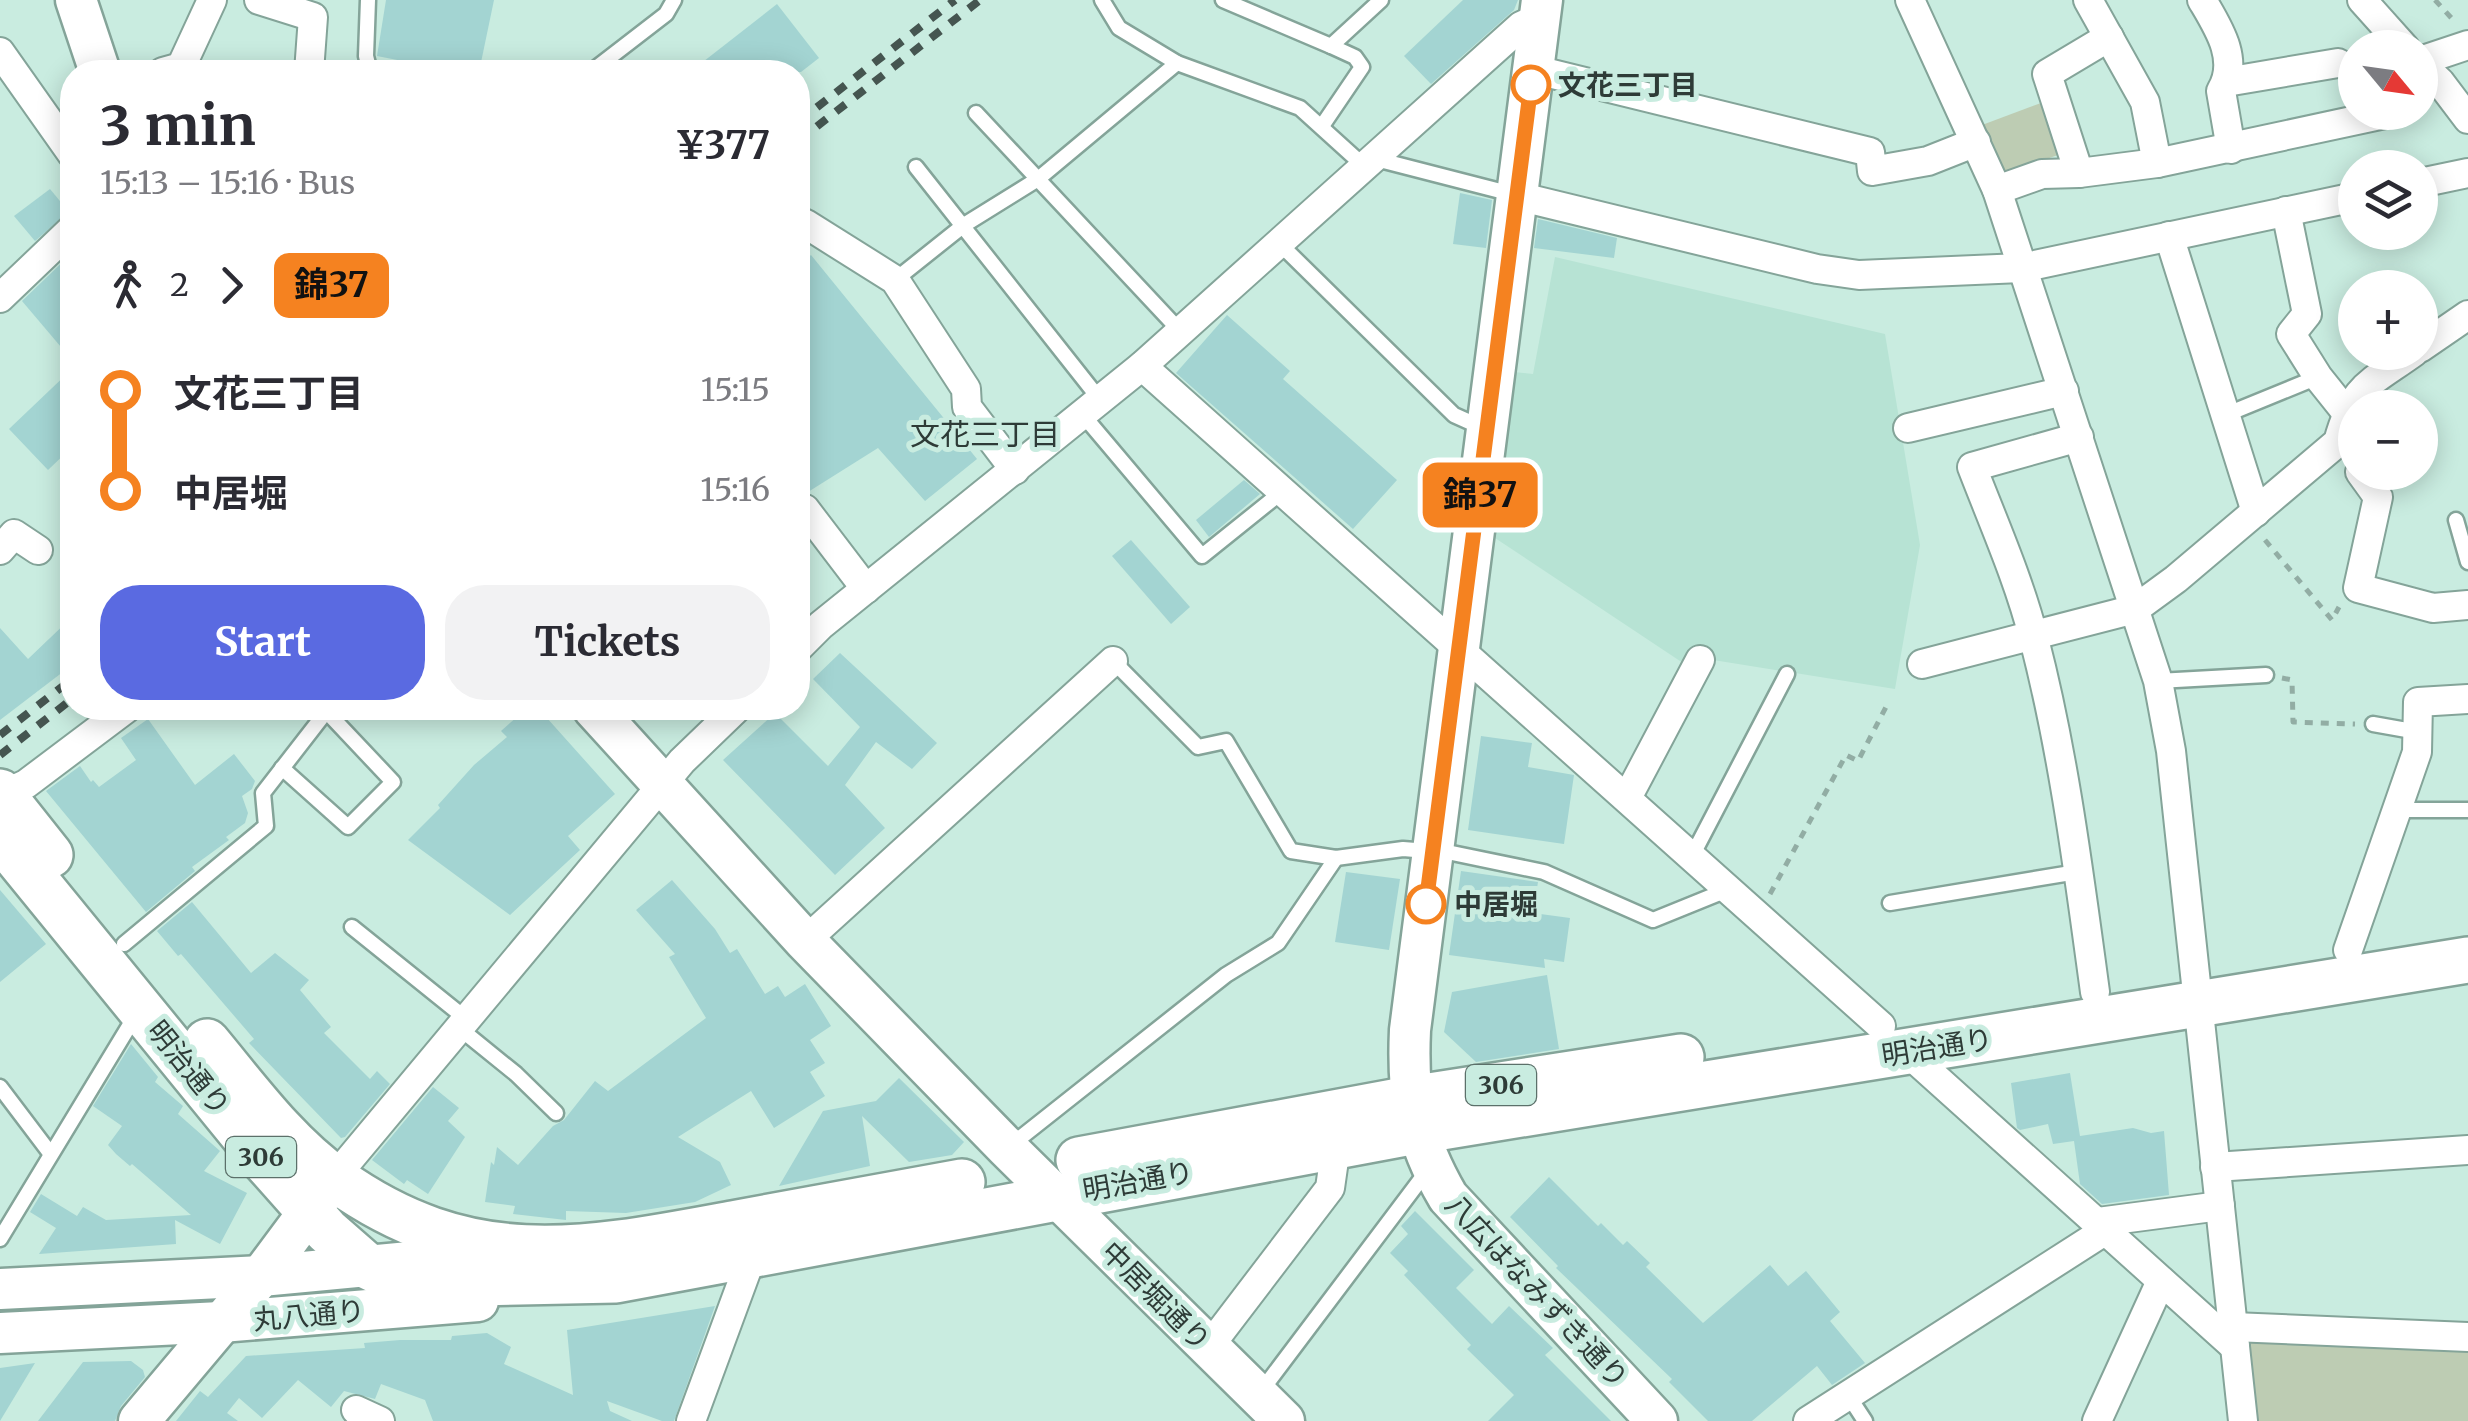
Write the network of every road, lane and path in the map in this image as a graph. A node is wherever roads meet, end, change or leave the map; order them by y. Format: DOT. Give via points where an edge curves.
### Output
graph roads {
  1 [pos="76,0"];
  2 [pos="212,0"];
  3 [pos="259,0"];
  4 [pos="368,0"];
  5 [pos="674,0"];
  6 [pos="1102,0"];
  7 [pos="1381,0"];
  8 [pos="1910,0"];
  9 [pos="2088,0"];
  10 [pos="2202,0"];
  11 [pos="2362,0"];
  12 [pos="2435,0"];
  13 [pos="1228,1"];
  14 [pos="1541,9"];
  15 [pos="2389,30"];
  16 [pos="2462,35"];
  17 [pos="2108,37"];
  18 [pos="1331,46"];
  19 [pos="0,52"];
  20 [pos="96,60"];
  21 [pos="182,60"];
  22 [pos="310,60"];
  23 [pos="367,60"];
  24 [pos="606,60"];
  25 [pos="2438,62"];
  26 [pos="1177,63"];
  27 [pos="2338,63"];
  28 [pos="1532,69"];
  29 [pos="2226,82"];
  30 [pos="2438,89"];
  31 [pos="976,114"];
  32 [pos="2468,119"];
  33 [pos="2338,125"];
  34 [pos="1322,126"];
  35 [pos="60,137"];
  36 [pos="1976,142"];
  37 [pos="2230,149"];
  38 [pos="1368,162"];
  39 [pos="2157,162"];
  40 [pos="916,167"];
  41 [pos="2079,173"];
  42 [pos="2468,173"];
  43 [pos="1038,179"];
  44 [pos="2438,179"];
  45 [pos="1997,190"];
  46 [pos="1516,196"];
  47 [pos="2338,200"];
  48 [pos="2286,211"];
  49 [pos="964,225"];
  50 [pos="810,227"];
  51 [pos="2168,236"];
  52 [pos="60,240"];
  53 [pos="1279,243"];
  54 [pos="2021,268"];
  55 [pos="895,280"];
  56 [pos="0,298"];
  57 [pos="2468,315"];
  58 [pos="1181,332"];
  59 [pos="2438,336"];
  60 [pos="1142,366"];
  61 [pos="2389,370"];
  62 [pos="2318,377"];
  63 [pos="2361,390"];
  64 [pos="2064,391"];
  65 [pos="2338,402"];
  66 [pos="1092,408"];
  67 [pos="2225,414"];
  68 [pos="1908,428"];
  69 [pos="1488,430"];
  70 [pos="2079,437"];
  71 [pos="2338,442"];
  72 [pos="1016,470"];
  73 [pos="1284,490"];
  74 [pos="2373,490"];
  75 [pos="2252,515"];
  76 [pos="810,516"];
  77 [pos="2456,520"];
  78 [pos="0,550"];
  79 [pos="38,550"];
  80 [pos="2468,562"];
  81 [pos="2358,588"];
  82 [pos="866,589"];
  83 [pos="2468,605"];
  84 [pos="2135,609"];
  85 [pos="2034,637"];
  86 [pos="810,638"];
  87 [pos="1460,650"];
  88 [pos="1700,660"];
  89 [pos="1113,661"];
  90 [pos="1922,664"];
  91 [pos="1788,674"];
  92 [pos="2266,675"];
  93 [pos="2158,680"];
  94 [pos="2468,700"];
  95 [pos="1886,708"];
  96 [pos="111,720"];
  97 [pos="319,720"];
  98 [pos="338,720"];
  99 [pos="604,720"];
  100 [pos="725,720"];
  101 [pos="2373,724"];
  102 [pos="2418,732"];
  103 [pos="282,768"];
  104 [pos="663,786"];
  105 [pos="1627,798"];
  106 [pos="2394,810"];
  107 [pos="2468,810"];
  108 [pos="5,820"];
  109 [pos="1432,850"];
  110 [pos="1336,858"];
  111 [pos="1691,858"];
  112 [pos="2077,872"];
  113 [pos="1726,890"];
  114 [pos="1890,903"];
  115 [pos="1755,916"];
  116 [pos="352,927"];
  117 [pos="2468,932"];
  118 [pos="805,941"];
  119 [pos="124,944"];
  120 [pos="2348,950"];
  121 [pos="2468,960"];
  122 [pos="2196,990"];
  123 [pos="2095,992"];
  124 [pos="140,1010"];
  125 [pos="461,1022"];
  126 [pos="1894,1040"];
  127 [pos="0,1087"];
  128 [pos="556,1114"];
  129 [pos="1419,1132"];
  130 [pos="1336,1146"];
  131 [pos="2468,1150"];
  132 [pos="50,1153"];
  133 [pos="2215,1167"];
  134 [pos="1031,1171"];
  135 [pos="321,1195"];
  136 [pos="2220,1206"];
  137 [pos="2102,1226"];
  138 [pos="0,1239"];
  139 [pos="536,1250"];
  140 [pos="753,1253"];
  141 [pos="367,1266"];
  142 [pos="261,1276"];
  143 [pos="616,1280"];
  144 [pos="2161,1281"];
  145 [pos="0,1289"];
  146 [pos="221,1322"];
  147 [pos="0,1334"];
  148 [pos="2234,1337"];
  149 [pos="2468,1337"];
  150 [pos="1208,1348"];
  151 [pos="1848,1395"];
  152 [pos="1271,1408"];
  153 [pos="139,1421"];
  154 [pos="691,1421"];
  155 [pos="1656,1421"];
  156 [pos="1808,1421"];
  157 [pos="1865,1421"];
  158 [pos="2098,1421"];
  159 [pos="2243,1421"];
  1 -- 20 [label="street"];
  2 -- 21 [label="street"];
  3 -- 22 [label="street" via="313,17"];
  4 -- 23 [label="lane"];
  5 -- 24 [label="lane" via="666,14"];
  6 -- 26 [label="lane" via="1119,28"];
  7 -- 18 [label="lane"];
  8 -- 36 [label="street"];
  9 -- 17 [label="street"];
  10 -- 29 [label="street" via="2226,40"];
  11 -- 15 [label="street"];
  12 -- 16 [label="path"];
  13 -- 18 [label="lane"];
  14 -- 28 [label="street"];
  14 -- 38 [label="street"];
  16 -- 25 [label="street"];
  17 -- 39 [label="street" via="2145,102"];
  17 -- 41 [label="street" via="2047,74"];
  18 -- 34 [label="lane" via="1355,56 1362,67"];
  19 -- 35 [label="street"];
  26 -- 34 [label="lane" via="1300,108"];
  26 -- 43 [label="lane"];
  27 -- 29 [label="street"];
  28 -- 36 [label="street" via="1870,152 1872,171"];
  28 -- 46 [label="street"];
  29 -- 37 [label="street" via="2221,92"];
  30 -- 32 [label="street"];
  31 -- 43 [label="lane"];
  33 -- 37 [label="street"];
  34 -- 38 [label="lane"];
  36 -- 45 [label="street"];
  37 -- 39 [label="street"];
  38 -- 46 [label="lane"];
  38 -- 53 [label="street"];
  39 -- 41 [label="street"];
  40 -- 49 [label="lane"];
  41 -- 45 [label="street" via="2042,174"];
  42 -- 44 [label="street"];
  43 -- 49 [label="lane"];
  43 -- 58 [label="lane"];
  45 -- 54 [label="street"];
  46 -- 54 [label="street" via="1845,273"];
  46 -- 69 [label="street"];
  47 -- 48 [label="street"];
  48 -- 51 [label="street"];
  48 -- 62 [label="street" via="2307,314 2290,334"];
  49 -- 55 [label="lane"];
  49 -- 66 [label="lane"];
  50 -- 55 [label="street"];
  51 -- 54 [label="street"];
  51 -- 67 [label="street"];
  52 -- 56 [label="street"];
  53 -- 58 [label="street"];
  53 -- 69 [label="lane" via="1454,415"];
  54 -- 64 [label="street"];
  55 -- 72 [label="street" via="966,389 967,407"];
  57 -- 59 [label="street"];
  58 -- 60 [label="street"];
  60 -- 66 [label="street"];
  60 -- 73 [label="street"];
  61 -- 63 [label="street"];
  62 -- 65 [label="street"];
  62 -- 67 [label="lane"];
  64 -- 68 [label="street"];
  64 -- 70 [label="street"];
  66 -- 72 [label="street"];
  66 -- 73 [label="lane" via="1202,556"];
  67 -- 75 [label="street"];
  69 -- 87 [label="street"];
  70 -- 84 [label="street"];
  70 -- 85 [label="street" via="1972,467"];
  71 -- 75 [label="street"];
  72 -- 82 [label="street"];
  73 -- 87 [label="street"];
  74 -- 81 [label="street" via="2378,497"];
  75 -- 81 [label="path" via="2332,620 2347,591"];
  75 -- 84 [label="street"];
  76 -- 82 [label="street"];
  77 -- 80 [label="lane"];
  78 -- 79 [label="street" via="14,534"];
  81 -- 83 [label="street" via="2432,608"];
  82 -- 86 [label="street"];
  84 -- 85 [label="street"];
  84 -- 93 [label="street"];
  85 -- 90 [label="street"];
  85 -- 112 [label="street"];
  87 -- 105 [label="street"];
  87 -- 109 [label="street"];
  88 -- 105 [label="street"];
  89 -- 110 [label="lane" via="1198,747 1226,741 1291,851"];
  89 -- 118 [label="street"];
  91 -- 111 [label="lane"];
  92 -- 93 [label="lane"];
  92 -- 101 [label="path" via="2292,680 2293,722"];
  93 -- 122 [label="street"];
  94 -- 102 [label="street" via="2418,702"];
  95 -- 115 [label="path" via="1858,761 1846,755"];
  96 -- 108 [label="street" via="26,784"];
  97 -- 103 [label="lane"];
  98 -- 103 [label="lane" via="393,782 348,828"];
  99 -- 104 [label="street, 中居堀通り"];
  100 -- 104 [label="street"];
  101 -- 102 [label="lane"];
  102 -- 106 [label="street"];
  103 -- 119 [label="lane" via="262,794 266,826"];
  104 -- 118 [label="street, 中居堀通り"];
  104 -- 125 [label="street"];
  105 -- 111 [label="street"];
  106 -- 107 [label="lane"];
  106 -- 120 [label="street"];
  108 -- 119 [label="main road, 明治通り / 306"];
  108 -- 124 [label="main road, 明治通り / 306"];
  109 -- 110 [label="lane"];
  109 -- 113 [label="lane" via="1544,872 1653,920"];
  109 -- 129 [label="street" via="1410,1030"];
  110 -- 134 [label="lane" via="1278,943 1226,975"];
  111 -- 113 [label="street"];
  112 -- 114 [label="lane"];
  112 -- 123 [label="street"];
  113 -- 115 [label="street"];
  115 -- 126 [label="street"];
  116 -- 125 [label="lane"];
  117 -- 120 [label="main road, 明治通り / 306"];
  118 -- 134 [label="street, 中居堀通り"];
  119 -- 135 [label="main road, 明治通り / 306" via="274,1122"];
  120 -- 122 [label="main road, 明治通り / 306"];
  121 -- 122 [label="main road, 明治通り / 306"];
  122 -- 123 [label="main road, 明治通り / 306"];
  122 -- 126 [label="main road, 明治通り / 306"];
  122 -- 133 [label="street"];
  123 -- 126 [label="main road, 明治通り / 306"];
  124 -- 132 [label="lane"];
  124 -- 135 [label="main road, 明治通り / 306"];
  125 -- 128 [label="lane"];
  125 -- 135 [label="street"];
  126 -- 129 [label="main road, 明治通り / 306"];
  126 -- 137 [label="street"];
  127 -- 132 [label="lane"];
  129 -- 130 [label="main road, 明治通り / 306"];
  129 -- 134 [label="main road, 明治通り / 306"];
  129 -- 152 [label="lane"];
  129 -- 155 [label="street, 八広はなみずき通り" via="1448,1197"];
  130 -- 134 [label="main road, 明治通り / 306"];
  130 -- 150 [label="street" via="1330,1188"];
  131 -- 133 [label="street"];
  132 -- 138 [label="lane"];
  133 -- 136 [label="street"];
  134 -- 139 [label="main road, 明治通り / 306" via="623,1243"];
  134 -- 140 [label="main road, 明治通り / 306"];
  134 -- 150 [label="street, 中居堀通り"];
  135 -- 139 [label="main road, 明治通り / 306" via="378,1206 488,1246"];
  135 -- 141 [label="main road, 明治通り / 306"];
  135 -- 142 [label="street"];
  136 -- 137 [label="street"];
  136 -- 148 [label="street"];
  137 -- 144 [label="street"];
  137 -- 151 [label="street"];
  139 -- 141 [label="street, 丸八通り"];
  140 -- 143 [label="main road, 明治通り / 306"];
  140 -- 154 [label="street"];
  141 -- 142 [label="street, 丸八通り"];
  141 -- 143 [label="main road, 明治通り / 306" via="426,1284"];
  142 -- 145 [label="street, 丸八通り"];
  142 -- 146 [label="street"];
  143 -- 146 [label="street, 丸八通り" via="510,1298"];
  144 -- 148 [label="street"];
  144 -- 158 [label="street"];
  146 -- 147 [label="street, 丸八通り"];
  146 -- 153 [label="street"];
  148 -- 149 [label="street"];
  148 -- 159 [label="street"];
  150 -- 152 [label="street, 中居堀通り"];
  151 -- 156 [label="street"];
  151 -- 157 [label="lane"];
}
